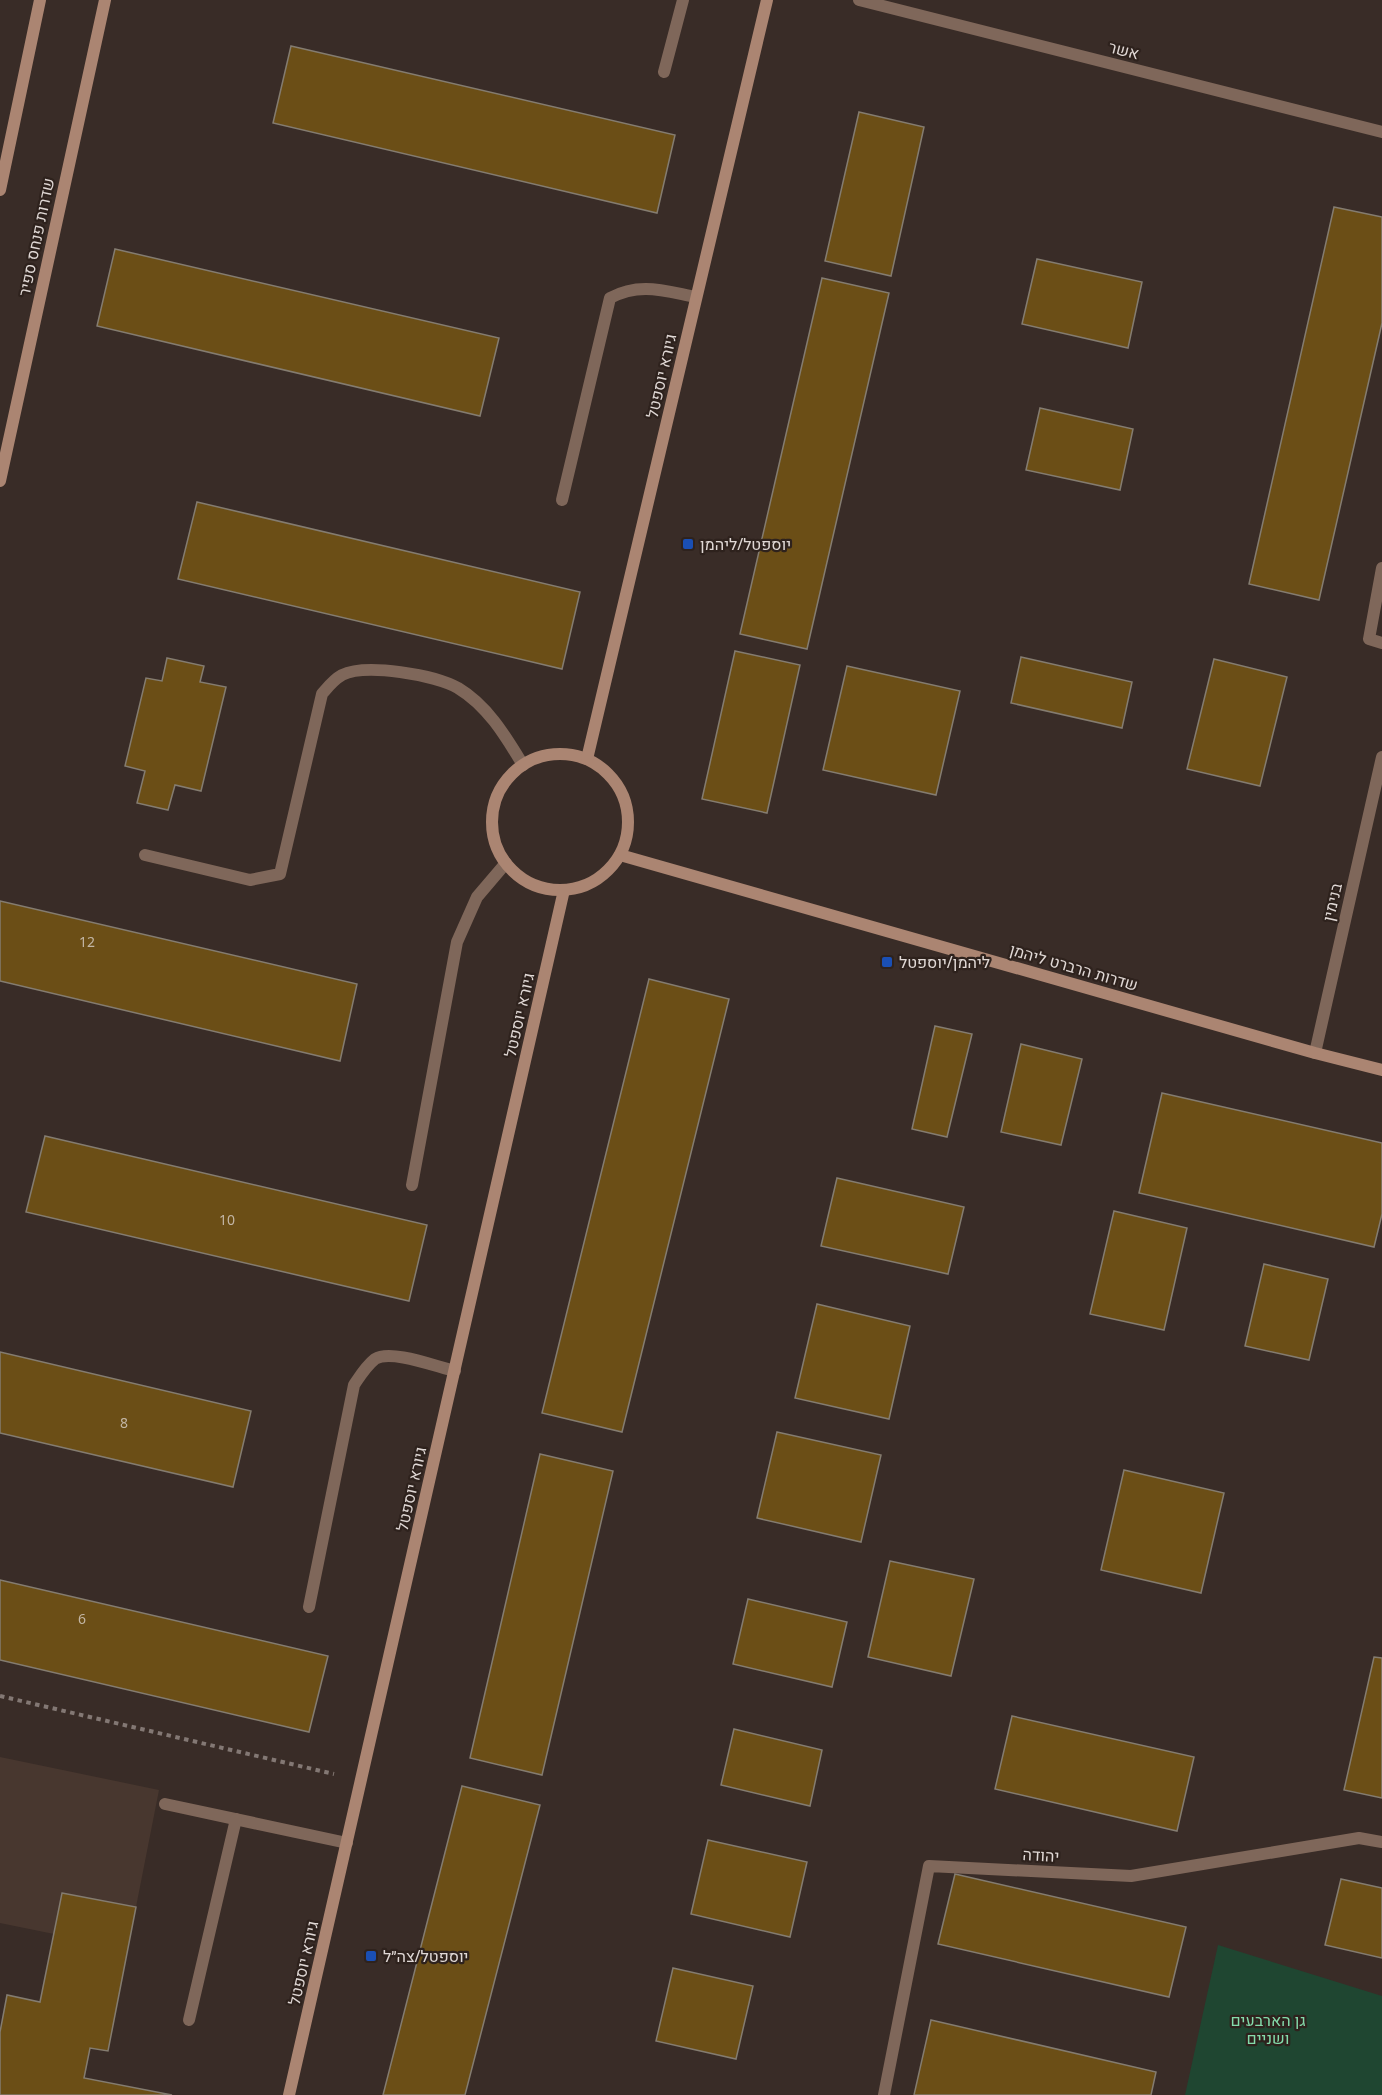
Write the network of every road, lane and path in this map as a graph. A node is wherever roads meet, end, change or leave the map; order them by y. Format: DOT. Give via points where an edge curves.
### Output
graph roads {
  1 [pos="40,0"];
  2 [pos="105,0"];
  3 [pos="682,0"];
  4 [pos="767,0"];
  5 [pos="859,0"];
  6 [pos="664,72"];
  7 [pos="1382,132"];
  8 [pos="0,190"];
  9 [pos="696,297"];
  10 [pos="0,481"];
  11 [pos="562,500"];
  12 [pos="1382,568"];
  13 [pos="1382,643"];
  14 [pos="1382,758"];
  15 [pos="587,759"];
  16 [pos="523,765"];
  17 [pos="145,855"];
  18 [pos="620,855"];
  19 [pos="506,863"];
  20 [pos="564,890"];
  21 [pos="1315,1053"];
  22 [pos="1382,1070"];
  23 [pos="412,1185"];
  24 [pos="455,1371"];
  25 [pos="309,1607"];
  26 [pos="0,1696"];
  27 [pos="362,1780"];
  28 [pos="165,1804"];
  29 [pos="236,1819"];
  30 [pos="1382,1842"];
  31 [pos="347,1843"];
  32 [pos="189,2020"];
  33 [pos="289,2095"];
  34 [pos="884,2095"];
  1 -- 8 [label="street"];
  2 -- 10 [label="street, שדרות פנחס ספיר"];
  3 -- 6 [label="street"];
  4 -- 9 [label="street, גיורא יוספטל"];
  5 -- 7 [label="street, אשר"];
  9 -- 11 [label="street" via="641,288 627,289 610,298"];
  9 -- 15 [label="street, גיורא יוספטל"];
  12 -- 13 [label="street" via="1369,639"];
  14 -- 21 [label="street, בנימין"];
  15 -- 16 [label="street" via="566,754 543,756"];
  15 -- 18 [label="street" via="606,772 621,790 628,822"];
  16 -- 17 [label="street" via="499,726 459,689 435,679 381,671 343,674 322,694 280,874 250,880"];
  16 -- 19 [label="street" via="506,780 496,800 492,822 495,844"];
  18 -- 20 [label="street" via="606,873 587,885"];
  18 -- 21 [label="street, שדרות הרברט ליהמן"];
  19 -- 20 [label="street" via="522,879 543,888"];
  19 -- 23 [label="street" via="477,897 457,942"];
  20 -- 24 [label="street, גיורא יוספטל"];
  21 -- 22 [label="street, שדרות הרברט ליהמן"];
  24 -- 25 [label="street" via="397,1356 377,1358 354,1385"];
  24 -- 27 [label="street, גיורא יוספטל"];
  26 -- 27 [label="path"];
  27 -- 31 [label="street, גיורא יוספטל"];
  28 -- 29 [label="street"];
  29 -- 31 [label="street"];
  29 -- 32 [label="street"];
  30 -- 34 [label="street, יהודה" via="1359,1838 1131,1876 929,1866"];
  31 -- 33 [label="street, גיורא יוספטל"];
}
